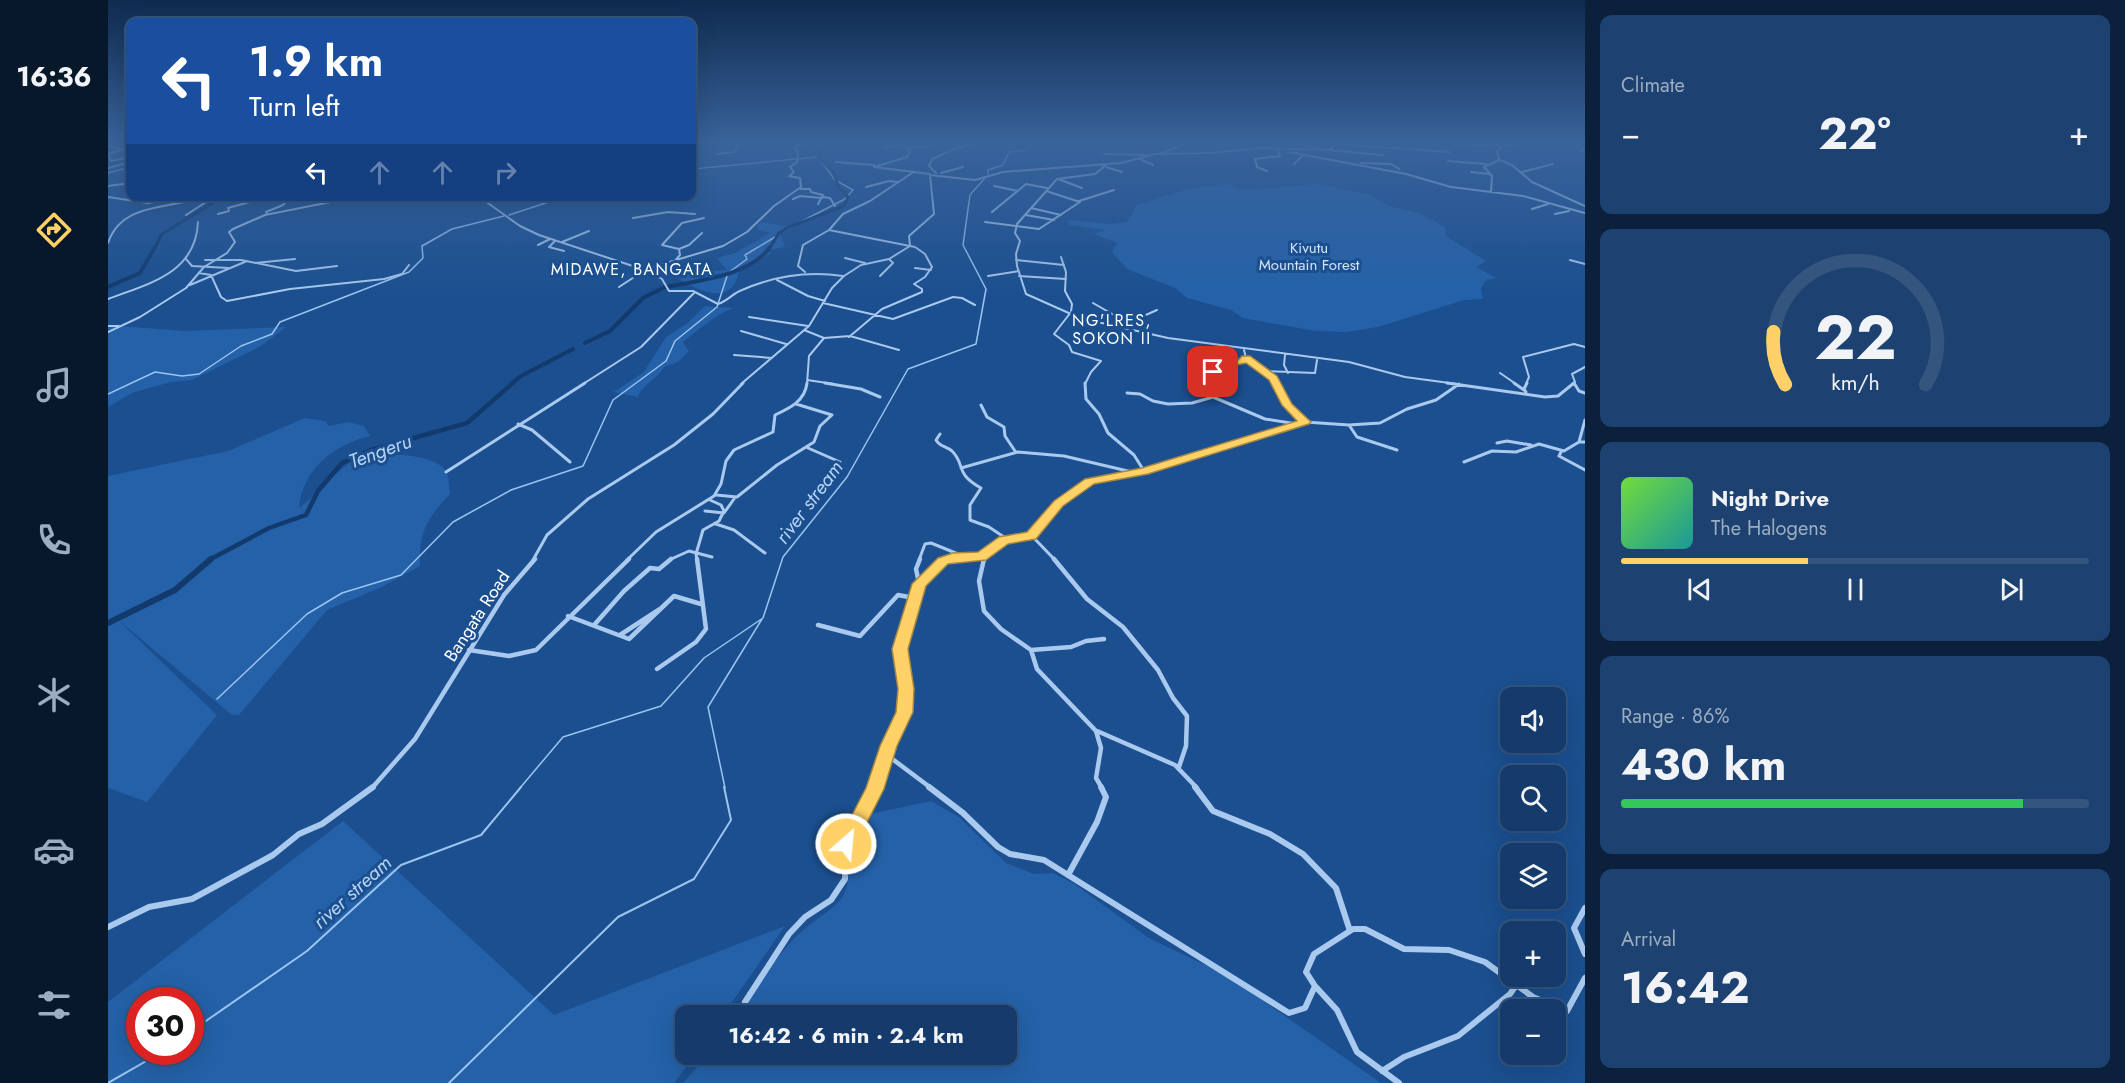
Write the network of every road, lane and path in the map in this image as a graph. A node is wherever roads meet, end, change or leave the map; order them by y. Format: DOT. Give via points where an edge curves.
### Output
graph roads {
  1 [pos="793,194"];
  2 [pos="817,194"];
  3 [pos="879,194"];
  4 [pos="932,194"];
  5 [pos="1015,194"];
  6 [pos="1044,194"];
  7 [pos="1058,194"];
  8 [pos="1102,194"];
  9 [pos="1503,194"];
  10 [pos="1557,194"];
  11 [pos="108,197"];
  12 [pos="823,198"];
  13 [pos="793,199"];
  14 [pos="126,200"];
  15 [pos="131,201"];
  16 [pos="172,201"];
  17 [pos="196,201"];
  18 [pos="206,201"];
  19 [pos="253,201"];
  20 [pos="286,201"];
  21 [pos="335,201"];
  22 [pos="485,201"];
  23 [pos="1078,201"];
  24 [pos="137,202"];
  25 [pos="818,204"];
  26 [pos="1549,204"];
  27 [pos="835,206"];
  28 [pos="1585,206"];
  29 [pos="1030,208"];
  30 [pos="1532,209"];
  31 [pos="1572,210"];
  32 [pos="992,212"];
  33 [pos="1585,213"];
  34 [pos="218,214"];
  35 [pos="267,214"];
  36 [pos="695,214"];
  37 [pos="1555,214"];
  38 [pos="186,215"];
  39 [pos="1026,215"];
  40 [pos="1061,215"];
  41 [pos="633,218"];
  42 [pos="704,218"];
  43 [pos="1054,220"];
  44 [pos="198,222"];
  45 [pos="985,222"];
  46 [pos="1017,227"];
  47 [pos="829,230"];
  48 [pos="589,231"];
  49 [pos="702,233"];
  50 [pos="550,239"];
  51 [pos="556,240"];
  52 [pos="561,242"];
  53 [pos="108,243"];
  54 [pos="538,245"];
  55 [pos="910,246"];
  56 [pos="679,249"];
  57 [pos="564,251"];
  58 [pos="1061,257"];
  59 [pos="845,258"];
  60 [pos="186,259"];
  61 [pos="296,259"];
  62 [pos="889,259"];
  63 [pos="205,260"];
  64 [pos="214,260"];
  65 [pos="1016,260"];
  66 [pos="1570,260"];
  67 [pos="248,261"];
  68 [pos="674,262"];
  69 [pos="254,263"];
  70 [pos="866,263"];
  71 [pos="1585,264"];
  72 [pos="408,265"];
  73 [pos="1064,265"];
  74 [pos="337,266"];
  75 [pos="204,267"];
  76 [pos="915,267"];
  77 [pos="229,268"];
  78 [pos="646,270"];
  79 [pos="931,270"];
  80 [pos="808,272"];
  81 [pos="198,273"];
  82 [pos="1019,273"];
  83 [pos="212,275"];
  84 [pos="844,276"];
  85 [pos="880,276"];
  86 [pos="988,276"];
  87 [pos="777,279"];
  88 [pos="1066,279"];
  89 [pos="189,285"];
  90 [pos="619,287"];
  91 [pos="696,292"];
  92 [pos="108,299"];
  93 [pos="824,302"];
  94 [pos="1093,303"];
  95 [pos="975,305"];
  96 [pos="1157,310"];
  97 [pos="1068,314"];
  98 [pos="872,315"];
  99 [pos="749,317"];
  100 [pos="1127,322"];
  101 [pos="108,326"];
  102 [pos="121,326"];
  103 [pos="809,326"];
  104 [pos="1121,326"];
  105 [pos="804,330"];
  106 [pos="741,331"];
  107 [pos="108,332"];
  108 [pos="849,337"];
  109 [pos="824,338"];
  110 [pos="787,344"];
  111 [pos="1585,347"];
  112 [pos="899,350"];
  113 [pos="1244,350"];
  114 [pos="734,354"];
  115 [pos="1285,355"];
  116 [pos="773,358"];
  117 [pos="1246,358"];
  118 [pos="1317,360"];
  119 [pos="1585,368"];
  120 [pos="1262,370"];
  121 [pos="1288,373"];
  122 [pos="1500,373"];
  123 [pos="1204,374"];
  124 [pos="807,380"];
  125 [pos="1574,383"];
  126 [pos="1459,384"];
  127 [pos="1526,392"];
  128 [pos="1127,393"];
  129 [pos="1585,393"];
  130 [pos="880,397"];
  131 [pos="796,404"];
  132 [pos="981,405"];
  133 [pos="1585,420"];
  134 [pos="1305,422"];
  135 [pos="518,424"];
  136 [pos="1298,424"];
  137 [pos="1349,425"];
  138 [pos="940,434"];
  139 [pos="1579,442"];
  140 [pos="1585,442"];
  141 [pos="1497,443"];
  142 [pos="1531,445"];
  143 [pos="807,447"];
  144 [pos="1398,450"];
  145 [pos="1562,451"];
  146 [pos="1015,452"];
  147 [pos="570,462"];
  148 [pos="840,462"];
  149 [pos="1464,462"];
  150 [pos="961,468"];
  151 [pos="1585,470"];
  152 [pos="1144,471"];
  153 [pos="446,472"];
  154 [pos="1136,473"];
  155 [pos="716,495"];
  156 [pos="735,499"];
  157 [pos="709,500"];
  158 [pos="705,511"];
  159 [pos="724,513"];
  160 [pos="716,523"];
  161 [pos="1032,536"];
  162 [pos="1008,539"];
  163 [pos="697,551"];
  164 [pos="765,553"];
  165 [pos="986,555"];
  166 [pos="712,557"];
  167 [pos="966,558"];
  168 [pos="919,584"];
  169 [pos="914,598"];
  170 [pos="702,604"];
  171 [pos="663,608"];
  172 [pos="568,616"];
  173 [pos="594,624"];
  174 [pos="818,625"];
  175 [pos="620,635"];
  176 [pos="1104,639"];
  177 [pos="469,650"];
  178 [pos="1031,650"];
  179 [pos="657,669"];
  180 [pos="1096,731"];
  181 [pos="887,754"];
  182 [pos="1179,767"];
  183 [pos="1068,875"];
  184 [pos="1585,908"];
  185 [pos="108,927"];
  186 [pos="1350,931"];
  187 [pos="1585,954"];
  188 [pos="1500,972"];
  189 [pos="1585,978"];
  190 [pos="1316,987"];
  191 [pos="1515,987"];
  192 [pos="1521,987"];
  193 [pos="745,1002"];
  194 [pos="1382,1071"];
  195 [pos="1399,1083"];
  1 -- 68 [label="street" via="745,234"];
  2 -- 12 [label="street"];
  3 -- 47 [label="street" via="840,216"];
  4 -- 55 [label="street, Bangata Road" via="934,214 909,236"];
  5 -- 32 [label="street"];
  6 -- 29 [label="street"];
  7 -- 23 [label="street"];
  8 -- 23 [label="street"];
  9 -- 26 [label="street"];
  10 -- 28 [label="street"];
  11 -- 14 [label="street"];
  12 -- 13 [label="street"];
  12 -- 25 [label="street"];
  12 -- 27 [label="street" via="830,198"];
  15 -- 24 [label="street"];
  16 -- 24 [label="street"];
  17 -- 53 [label="street" via="182,207 132,213 114,226"];
  18 -- 38 [label="street"];
  19 -- 34 [label="street"];
  20 -- 35 [label="street"];
  21 -- 35 [label="street"];
  22 -- 50 [label="street" via="521,226"];
  23 -- 40 [label="street"];
  26 -- 30 [label="street"];
  26 -- 31 [label="street"];
  29 -- 39 [label="street"];
  29 -- 40 [label="street"];
  31 -- 33 [label="street"];
  31 -- 37 [label="street"];
  35 -- 64 [label="street" via="230,231 233,246"];
  36 -- 41 [label="street" via="668,212"];
  39 -- 43 [label="street"];
  39 -- 46 [label="street"];
  40 -- 43 [label="street"];
  42 -- 56 [label="street" via="682,223 663,245"];
  43 -- 46 [label="street" via="1040,229"];
  44 -- 60 [label="street"];
  45 -- 46 [label="street"];
  46 -- 65 [label="street" via="1015,233 1020,241"];
  47 -- 55 [label="street"];
  47 -- 80 [label="street" via="801,248 798,268"];
  48 -- 52 [label="street"];
  49 -- 56 [label="street"];
  50 -- 51 [label="street"];
  50 -- 54 [label="street"];
  51 -- 52 [label="street"];
  51 -- 57 [label="street" via="549,247"];
  52 -- 78 [label="street"];
  55 -- 62 [label="street, Bangata Road"];
  55 -- 79 [label="street" via="925,254"];
  56 -- 68 [label="street" via="680,255"];
  58 -- 73 [label="street"];
  59 -- 70 [label="street"];
  60 -- 75 [label="street" via="192,266"];
  60 -- 92 [label="street" via="166,278"];
  61 -- 69 [label="street"];
  62 -- 70 [label="street, Bangata Road"];
  62 -- 85 [label="street" via="893,263"];
  63 -- 64 [label="street"];
  64 -- 67 [label="street"];
  64 -- 75 [label="street"];
  65 -- 73 [label="street"];
  65 -- 82 [label="street"];
  66 -- 71 [label="street"];
  67 -- 69 [label="street"];
  67 -- 77 [label="street"];
  68 -- 78 [label="street"];
  69 -- 74 [label="street" via="294,271"];
  70 -- 84 [label="street, Bangata Road"];
  72 -- 83 [label="street" via="402,274 374,281 228,301 221,297"];
  73 -- 88 [label="street"];
  75 -- 77 [label="street"];
  75 -- 81 [label="street"];
  76 -- 79 [label="street"];
  77 -- 83 [label="street"];
  78 -- 90 [label="street"];
  78 -- 91 [label="street" via="660,277 670,292"];
  79 -- 98 [label="street" via="914,284 922,292"];
  80 -- 84 [label="street"];
  80 -- 87 [label="street"];
  81 -- 83 [label="street"];
  81 -- 89 [label="street"];
  82 -- 86 [label="street"];
  82 -- 88 [label="street"];
  82 -- 97 [label="street" via="1027,297"];
  83 -- 89 [label="street"];
  84 -- 93 [label="street, Bangata Road"];
  87 -- 91 [label="street" via="738,290 721,304"];
  87 -- 93 [label="street"];
  88 -- 97 [label="street" via="1065,291 1072,304"];
  89 -- 102 [label="street"];
  91 -- 135 [label="street" via="644,345"];
  93 -- 98 [label="street"];
  93 -- 103 [label="street, Bangata Road"];
  94 -- 100 [label="street"];
  95 -- 98 [label="street" via="953,297 899,318"];
  96 -- 100 [label="street"];
  97 -- 104 [label="street"];
  97 -- 152 [label="street" via="1054,333 1072,352 1101,361 1088,376 1083,388 1085,396 1108,433 1138,457"];
  98 -- 108 [label="street"];
  99 -- 103 [label="street"];
  100 -- 104 [label="street"];
  101 -- 102 [label="street"];
  102 -- 107 [label="street"];
  103 -- 105 [label="street, Bangata Road"];
  104 -- 113 [label="street"];
  105 -- 109 [label="street"];
  105 -- 110 [label="street, Bangata Road"];
  106 -- 110 [label="street"];
  108 -- 109 [label="street"];
  108 -- 112 [label="street" via="883,342"];
  109 -- 124 [label="street" via="810,355"];
  110 -- 116 [label="street, Bangata Road"];
  111 -- 127 [label="street" via="1574,344 1525,356 1522,360 1529,377"];
  113 -- 115 [label="street"];
  113 -- 117 [label="street"];
  114 -- 116 [label="street"];
  115 -- 118 [label="street"];
  115 -- 121 [label="street"];
  116 -- 177 [label="street, Bangata Road" via="729,395 708,419 588,499 549,533 538,555 508,589"];
  117 -- 120 [label="street"];
  117 -- 123 [label="street" via="1241,363 1218,365 1213,372"];
  118 -- 121 [label="street" via="1315,373"];
  118 -- 126 [label="street" via="1349,362 1405,377"];
  119 -- 125 [label="street" via="1572,374"];
  120 -- 121 [label="street"];
  120 -- 134 [label="street" via="1275,380 1287,405"];
  122 -- 127 [label="street"];
  124 -- 130 [label="street" via="861,389"];
  124 -- 131 [label="street" via="806,391"];
  125 -- 127 [label="street" via="1554,397"];
  125 -- 129 [label="street"];
  126 -- 127 [label="street"];
  126 -- 137 [label="street" via="1436,400 1380,423"];
  128 -- 136 [label="street" via="1142,393 1152,401 1172,404 1199,403 1212,397 1265,419"];
  131 -- 143 [label="street" via="832,416 820,426 818,435"];
  131 -- 155 [label="street" via="775,415 773,432 750,441 727,458"];
  132 -- 146 [label="street" via="987,417 1004,428"];
  133 -- 139 [label="street"];
  134 -- 136 [label="street"];
  134 -- 137 [label="street"];
  135 -- 147 [label="street" via="532,430"];
  135 -- 153 [label="street"];
  136 -- 152 [label="street"];
  137 -- 144 [label="street" via="1357,437"];
  138 -- 150 [label="street" via="938,444 952,451"];
  139 -- 140 [label="street"];
  139 -- 145 [label="street"];
  141 -- 142 [label="street"];
  142 -- 145 [label="street" via="1542,444"];
  142 -- 149 [label="street" via="1516,452 1492,451"];
  143 -- 148 [label="street"];
  143 -- 156 [label="street"];
  145 -- 151 [label="street" via="1559,456"];
  146 -- 150 [label="street"];
  146 -- 154 [label="street" via="1064,456"];
  150 -- 162 [label="street" via="966,480 981,488 970,505 970,520"];
  152 -- 154 [label="street"];
  154 -- 161 [label="street" via="1090,481 1058,504"];
  155 -- 156 [label="street"];
  155 -- 157 [label="street"];
  156 -- 159 [label="street"];
  157 -- 159 [label="street" via="723,507"];
  157 -- 172 [label="street" via="656,532"];
  158 -- 159 [label="street"];
  159 -- 160 [label="street"];
  160 -- 163 [label="street" via="701,532"];
  160 -- 164 [label="street" via="734,530"];
  161 -- 162 [label="street"];
  161 -- 182 [label="street" via="1087,599 1123,627 1158,670 1187,716 1186,746"];
  162 -- 165 [label="street"];
  163 -- 166 [label="street"];
  163 -- 170 [label="street"];
  163 -- 173 [label="street" via="679,553 659,568 646,570"];
  165 -- 167 [label="street"];
  165 -- 178 [label="street" via="979,581 982,607 994,624"];
  167 -- 168 [label="street" via="946,559"];
  167 -- 168 [label="street" via="926,544 916,569"];
  168 -- 169 [label="street"];
  169 -- 174 [label="street" via="898,595 888,603 878,621 860,636"];
  169 -- 181 [label="street" via="900,649 905,712"];
  170 -- 171 [label="street" via="675,595"];
  170 -- 179 [label="street" via="705,632 691,647 667,658"];
  171 -- 175 [label="street"];
  171 -- 175 [label="street" via="634,637"];
  172 -- 173 [label="street"];
  172 -- 177 [label="street" via="530,652 510,656"];
  173 -- 175 [label="street"];
  176 -- 178 [label="street"];
  177 -- 185 [label="street, Bangata Road" via="411,746 358,801 303,831 273,855 192,899 149,908"];
  178 -- 180 [label="street" via="1037,669"];
  180 -- 182 [label="street"];
  180 -- 183 [label="street" via="1101,741 1097,782 1106,797"];
  181 -- 183 [label="street" via="963,813 998,847 1010,854 1037,858"];
  181 -- 193 [label="street" via="875,789 847,841 848,871 841,887 789,934"];
  182 -- 186 [label="street" via="1213,811 1303,854 1329,879 1342,903"];
  183 -- 190 [label="street" via="1285,1011 1304,1010"];
  184 -- 187 [label="street" via="1574,928"];
  186 -- 188 [label="street" via="1370,930 1407,949 1458,953"];
  186 -- 190 [label="street" via="1311,956 1305,972"];
  189 -- 192 [label="street" via="1565,1011"];
  190 -- 194 [label="street" via="1337,1010 1357,1052"];
  191 -- 194 [label="street" via="1458,1036"];
  194 -- 195 [label="street"];
}
